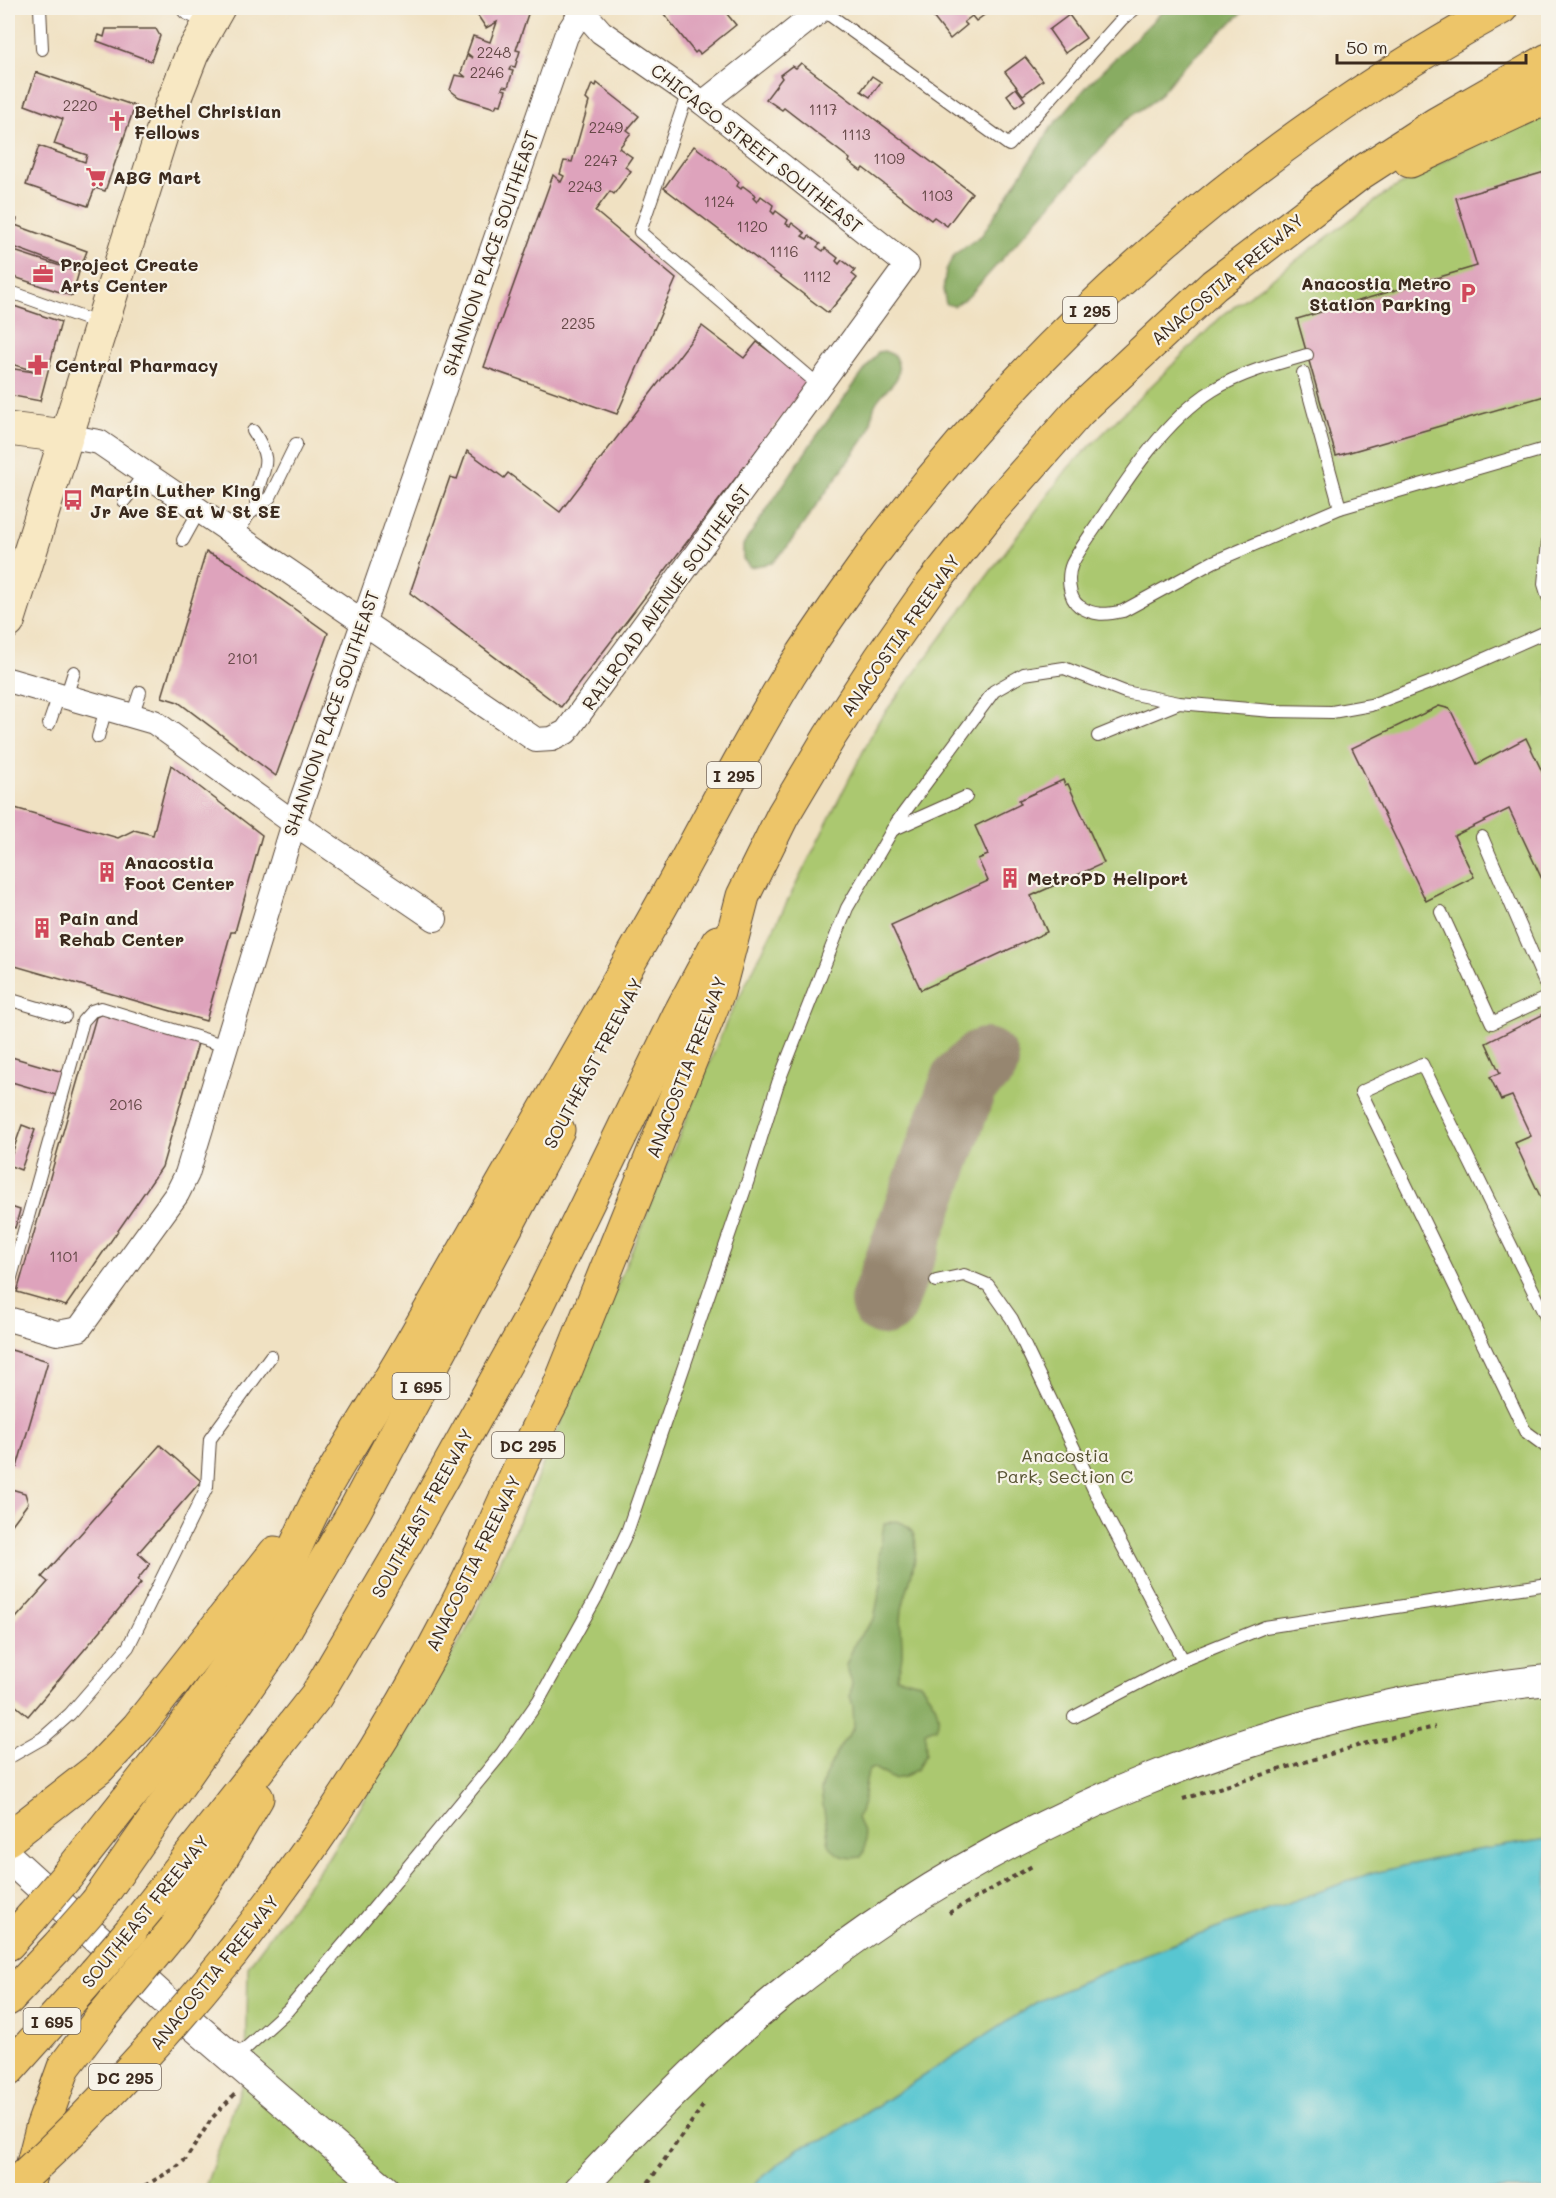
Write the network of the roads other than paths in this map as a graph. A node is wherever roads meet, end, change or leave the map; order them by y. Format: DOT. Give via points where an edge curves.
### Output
graph roads {
  1 [pos="40,8"];
  2 [pos="821,8"];
  3 [pos="1136,8"];
  4 [pos="1501,8"];
  5 [pos="581,9"];
  6 [pos="206,11"];
  7 [pos="42,49"];
  8 [pos="1548,60"];
  9 [pos="696,97"];
  10 [pos="1548,97"];
  11 [pos="1321,202"];
  12 [pos="908,265"];
  13 [pos="8,291"];
  14 [pos="101,324"];
  15 [pos="1307,355"];
  16 [pos="1303,373"];
  17 [pos="820,386"];
  18 [pos="8,429"];
  19 [pos="253,431"];
  20 [pos="65,436"];
  21 [pos="296,444"];
  22 [pos="1548,448"];
  23 [pos="145,473"];
  24 [pos="124,501"];
  25 [pos="256,506"];
  26 [pos="1340,508"];
  27 [pos="200,511"];
  28 [pos="237,536"];
  29 [pos="183,540"];
  30 [pos="1548,542"];
  31 [pos="1548,597"];
  32 [pos="8,622"];
  33 [pos="361,622"];
  34 [pos="1548,631"];
  35 [pos="74,672"];
  36 [pos="8,680"];
  37 [pos="140,692"];
  38 [pos="62,696"];
  39 [pos="1179,703"];
  40 [pos="106,708"];
  41 [pos="132,716"];
  42 [pos="50,724"];
  43 [pos="1098,736"];
  44 [pos="98,737"];
  45 [pos="966,797"];
  46 [pos="294,823"];
  47 [pos="892,830"];
  48 [pos="1482,837"];
  49 [pos="698,842"];
  50 [pos="743,896"];
  51 [pos="1441,912"];
  52 [pos="435,919"];
  53 [pos="1548,990"];
  54 [pos="1548,997"];
  55 [pos="8,999"];
  56 [pos="65,1016"];
  57 [pos="226,1046"];
  58 [pos="936,1281"];
  59 [pos="8,1288"];
  60 [pos="8,1319"];
  61 [pos="1548,1321"];
  62 [pos="271,1356"];
  63 [pos="1548,1448"];
  64 [pos="324,1489"];
  65 [pos="1548,1584"];
  66 [pos="1183,1660"];
  67 [pos="1548,1680"];
  68 [pos="316,1696"];
  69 [pos="1074,1717"];
  70 [pos="8,1758"];
  71 [pos="8,1839"];
  72 [pos="8,1857"];
  73 [pos="8,1944"];
  74 [pos="8,1999"];
  75 [pos="234,2059"];
  76 [pos="8,2070"];
  77 [pos="9,2190"];
  78 [pos="27,2190"];
  79 [pos="385,2190"];
  80 [pos="579,2190"];
  1 -- 7 [label="lane"];
  2 -- 3 [label="lane" via="1009,145"];
  2 -- 9 [label="street"];
  4 -- 49 [label="highway, I 295" via="1340,105 1261,163 1156,249 1020,378 928,484 838,604 770,708"];
  5 -- 9 [label="street, CHICAGO STREET SOUTHEAST" via="601,32"];
  5 -- 33 [label="street, SHANNON PLACE SOUTHEAST" via="566,36"];
  6 -- 14 [label="main road" via="166,120"];
  8 -- 11 [label="highway, ANACOSTIA FREEWAY" via="1426,130"];
  9 -- 12 [label="street, CHICAGO STREET SOUTHEAST"];
  9 -- 17 [label="lane" via="640,232"];
  10 -- 11 [label="highway"];
  11 -- 50 [label="highway, ANACOSTIA FREEWAY" via="1239,264 1120,370 989,513 911,613 854,697 783,816"];
  12 -- 17 [label="street, RAILROAD AVENUE SOUTHEAST"];
  13 -- 14 [label="lane"];
  14 -- 20 [label="main road"];
  15 -- 26 [label="lane" via="1261,368 1213,391 1179,419 1129,475 1071,565 1070,587 1075,603 1089,612 1107,615 1123,611 1213,562"];
  16 -- 26 [label="lane"];
  17 -- 33 [label="street, RAILROAD AVENUE SOUTHEAST" via="572,726 552,739 536,740"];
  18 -- 20 [label="main road"];
  19 -- 25 [label="lane" via="266,455 267,466 257,491"];
  20 -- 23 [label="street, RAILROAD AVENUE SOUTHEAST" via="99,442"];
  20 -- 32 [label="main road"];
  21 -- 25 [label="lane" via="270,497"];
  22 -- 26 [label="lane"];
  23 -- 24 [label="lane"];
  23 -- 27 [label="street, RAILROAD AVENUE SOUTHEAST"];
  25 -- 28 [label="lane"];
  27 -- 28 [label="street, RAILROAD AVENUE SOUTHEAST"];
  27 -- 29 [label="lane"];
  28 -- 33 [label="street, RAILROAD AVENUE SOUTHEAST"];
  30 -- 31 [label="lane"];
  33 -- 46 [label="street, SHANNON PLACE SOUTHEAST"];
  34 -- 39 [label="lane" via="1371,705 1332,712"];
  35 -- 38 [label="lane"];
  36 -- 38 [label="street"];
  37 -- 41 [label="lane"];
  38 -- 40 [label="street"];
  38 -- 42 [label="lane"];
  39 -- 43 [label="lane"];
  39 -- 47 [label="lane" via="1125,692 1064,668 1024,674 994,691"];
  40 -- 41 [label="street"];
  40 -- 44 [label="lane"];
  41 -- 46 [label="street" via="154,722"];
  45 -- 47 [label="lane"];
  46 -- 52 [label="street"];
  46 -- 57 [label="street, SHANNON PLACE SOUTHEAST"];
  47 -- 75 [label="lane" via="847,908 778,1083 627,1532 598,1594 539,1701 502,1753 288,2010"];
  48 -- 53 [label="lane"];
  49 -- 64 [label="highway"];
  49 -- 74 [label="highway, SOUTHEAST FREEWAY / I 695, bridge" via="646,963 354,1512 275,1647 97,1902"];
  50 -- 68 [label="highway, SOUTHEAST FREEWAY / I 695" via="679,1015 538,1305"];
  50 -- 77 [label="highway, ANACOSTIA FREEWAY / DC 295, bridge" via="718,992 557,1392 531,1439 461,1596 366,1765 288,1880 231,1953 112,2090"];
  51 -- 54 [label="lane" via="1492,1023"];
  55 -- 56 [label="lane"];
  57 -- 59 [label="lane" via="101,1008 83,1021"];
  57 -- 60 [label="street, SHANNON PLACE SOUTHEAST" via="195,1154 177,1194 79,1329 57,1333"];
  58 -- 66 [label="lane" via="964,1275 988,1286 1012,1319 1108,1518"];
  61 -- 63 [label="lane" via="1422,1064 1361,1092 1525,1431"];
  62 -- 70 [label="lane" via="210,1439 207,1486 128,1647 70,1714 43,1738"];
  64 -- 71 [label="highway" via="138,1727 99,1768"];
  64 -- 73 [label="highway, bridge" via="266,1605 183,1727 67,1876"];
  65 -- 66 [label="lane" via="1265,1627"];
  66 -- 69 [label="lane"];
  67 -- 80 [label="street" via="1400,1702 1259,1739 1147,1780 1006,1846 907,1904 779,1996 704,2062"];
  68 -- 76 [label="highway, SOUTHEAST FREEWAY / I 695, bridge" via="131,1931"];
  68 -- 78 [label="highway, bridge" via="220,1861 175,1929 64,2067 42,2128"];
  72 -- 75 [label="street"];
  75 -- 79 [label="street"];
}
